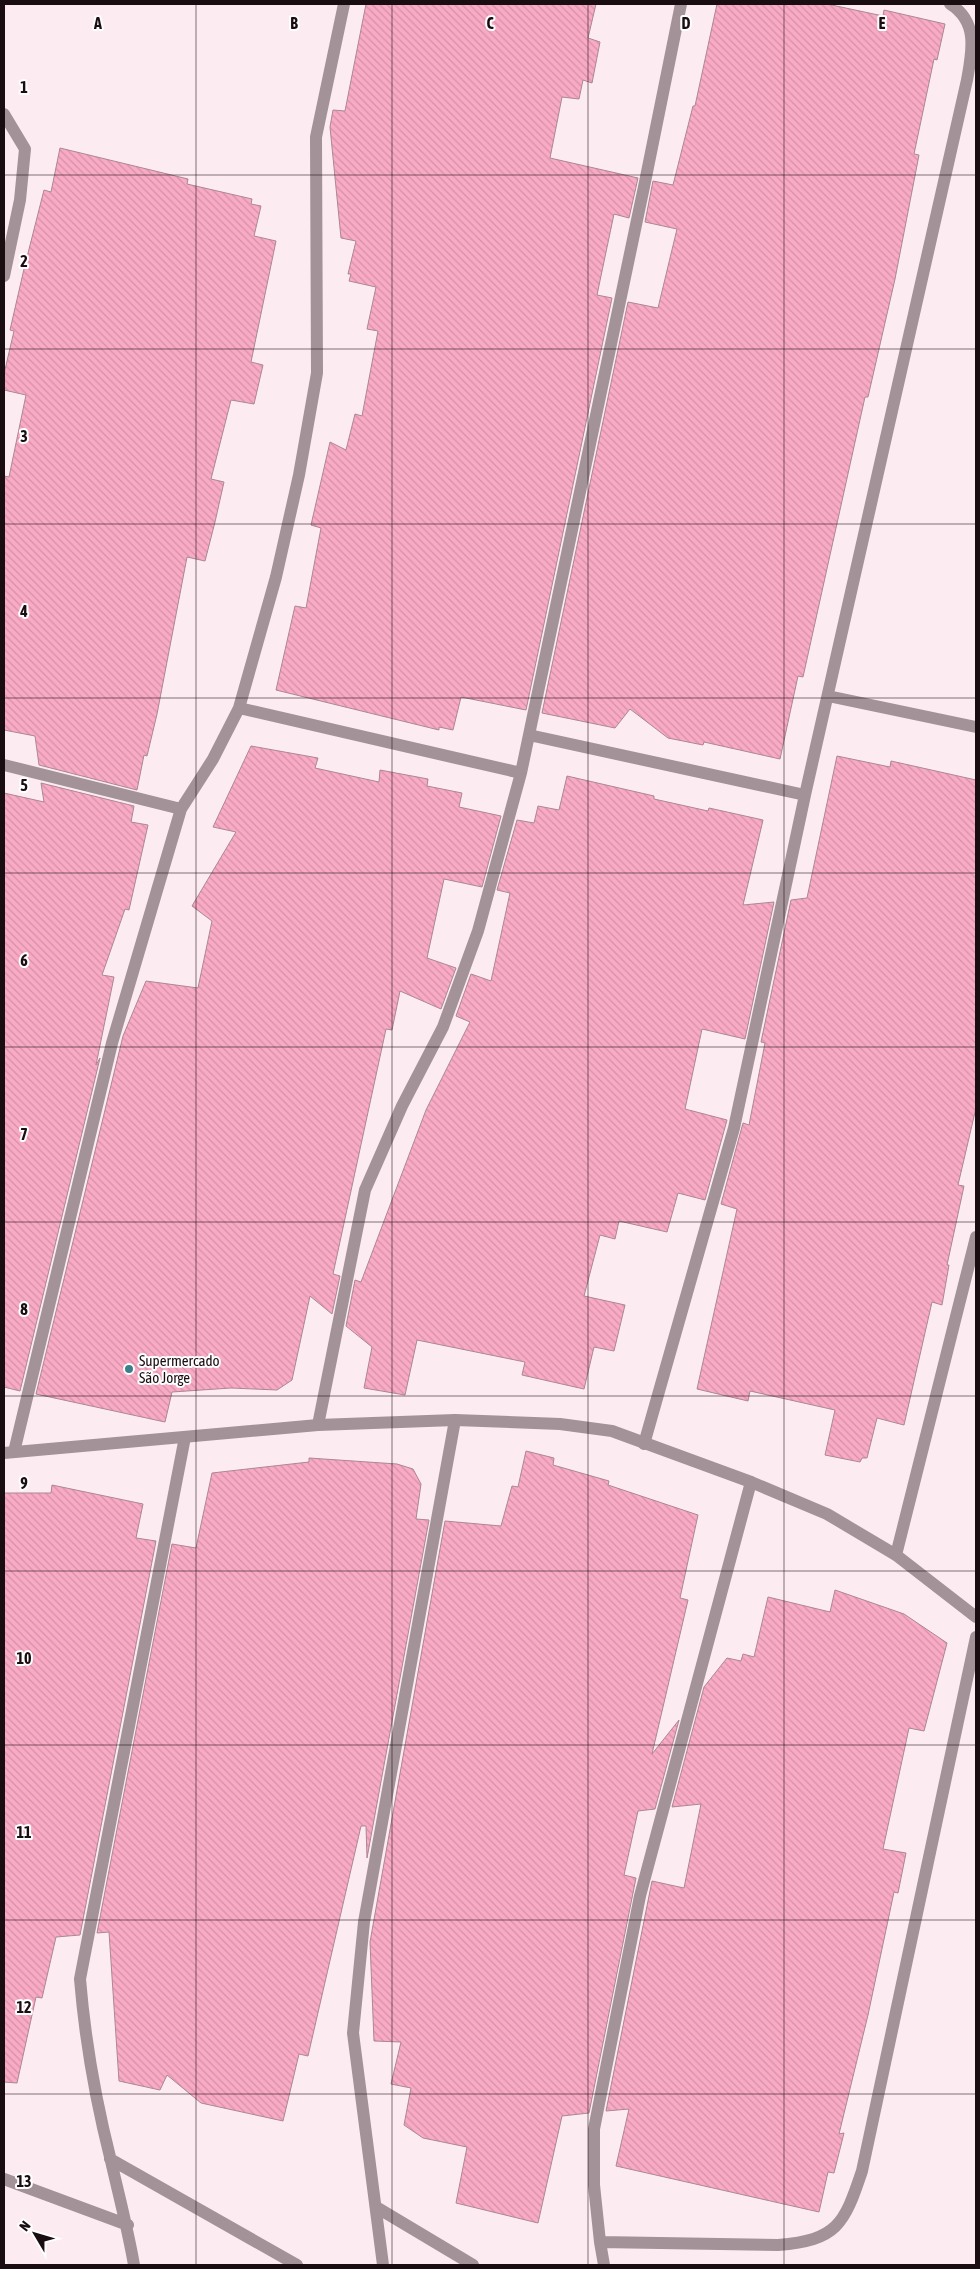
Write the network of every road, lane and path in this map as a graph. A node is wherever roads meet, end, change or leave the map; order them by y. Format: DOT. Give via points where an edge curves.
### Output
graph roads {
  1 [pos="344,4"];
  2 [pos="681,4"];
  3 [pos="950,4"];
  4 [pos="4,114"];
  5 [pos="4,276"];
  6 [pos="828,696"];
  7 [pos="239,708"];
  8 [pos="976,727"];
  9 [pos="530,735"];
  10 [pos="4,765"];
  11 [pos="522,773"];
  12 [pos="805,795"];
  13 [pos="181,809"];
  14 [pos="976,1237"];
  15 [pos="455,1420"];
  16 [pos="318,1425"];
  17 [pos="185,1436"];
  18 [pos="644,1444"];
  19 [pos="9,1452"];
  20 [pos="750,1482"];
  21 [pos="896,1555"];
  22 [pos="976,1618"];
  23 [pos="976,1637"];
  24 [pos="110,2159"];
  25 [pos="4,2179"];
  26 [pos="376,2207"];
  27 [pos="128,2225"];
  28 [pos="600,2242"];
  29 [pos="134,2265"];
  30 [pos="297,2265"];
  31 [pos="383,2265"];
  32 [pos="473,2265"];
  33 [pos="604,2265"];
  1 -- 7 [label="street" via="316,137 317,373 276,577"];
  2 -- 9 [label="street"];
  3 -- 6 [label="street" via="970,24 972,50 967,80"];
  4 -- 5 [label="street" via="26,149 20,200"];
  6 -- 8 [label="street"];
  6 -- 12 [label="street"];
  7 -- 11 [label="street"];
  7 -- 13 [label="street"];
  9 -- 11 [label="street"];
  9 -- 12 [label="street"];
  10 -- 13 [label="street"];
  11 -- 16 [label="street" via="478,931 443,1027 402,1106 366,1190"];
  12 -- 18 [label="street" via="734,1128"];
  13 -- 19 [label="street" via="112,1043"];
  14 -- 21 [label="street"];
  15 -- 16 [label="street"];
  15 -- 18 [label="street" via="560,1424 612,1431"];
  15 -- 26 [label="street" via="362,1940 353,2033"];
  16 -- 17 [label="street"];
  17 -- 19 [label="street"];
  17 -- 24 [label="street" via="80,1979 83,2022"];
  18 -- 20 [label="street"];
  20 -- 21 [label="street" via="827,1514"];
  20 -- 28 [label="street" via="638,1906 594,2129 594,2185"];
  21 -- 22 [label="street"];
  23 -- 28 [label="street" via="862,2171 852,2199 835,2229 806,2242 778,2245"];
  24 -- 27 [label="street"];
  24 -- 30 [label="street"];
  25 -- 27 [label="street"];
  26 -- 31 [label="street"];
  26 -- 32 [label="street"];
  27 -- 29 [label="street"];
  28 -- 33 [label="street"];
}
